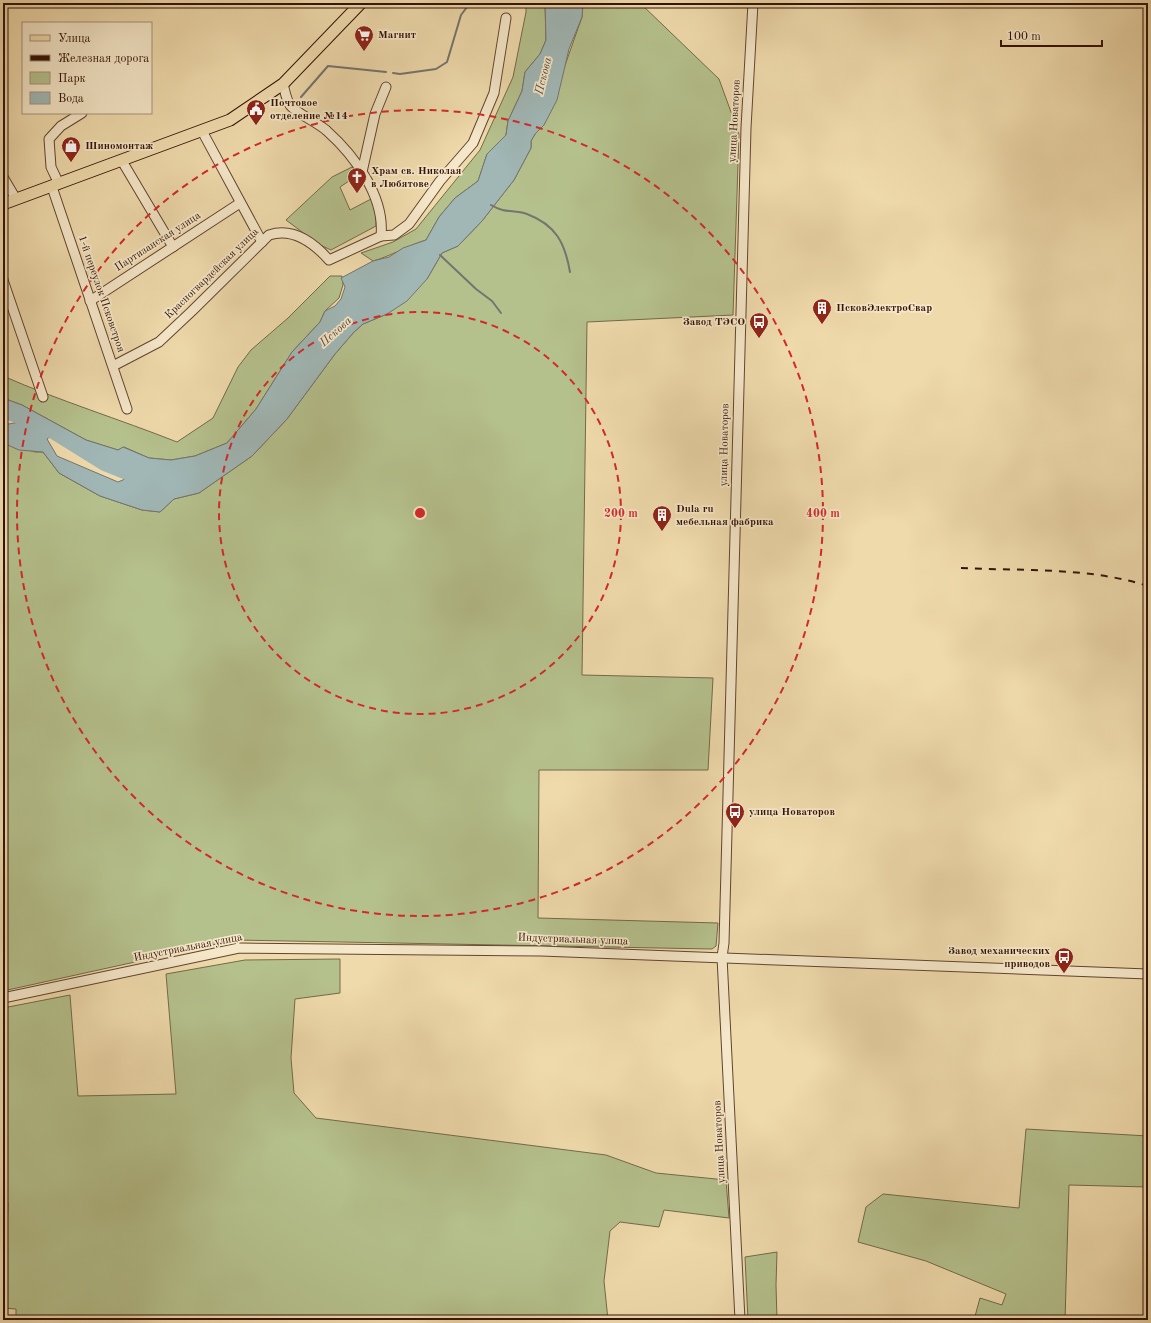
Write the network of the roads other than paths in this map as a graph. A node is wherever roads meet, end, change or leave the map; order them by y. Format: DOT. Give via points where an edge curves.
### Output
graph roads {
  1 [pos="361,3"];
  2 [pos="753,3"];
  3 [pos="506,18"];
  4 [pos="283,84"];
  5 [pos="386,87"];
  6 [pos="80,114"];
  7 [pos="202,131"];
  8 [pos="122,160"];
  9 [pos="362,172"];
  10 [pos="3,177"];
  11 [pos="55,185"];
  12 [pos="16,199"];
  13 [pos="240,203"];
  14 [pos="3,204"];
  15 [pos="381,236"];
  16 [pos="262,242"];
  17 [pos="173,247"];
  18 [pos="3,280"];
  19 [pos="90,302"];
  20 [pos="113,366"];
  21 [pos="43,397"];
  22 [pos="127,409"];
  23 [pos="722,957"];
  24 [pos="1148,974"];
  25 [pos="3,998"];
  26 [pos="740,1320"];
  1 -- 4 [label="main road"];
  2 -- 23 [label="street, улица Новаторов" via="745,136"];
  3 -- 15 [label="street" via="494,93 473,143 440,181 409,224 394,235"];
  4 -- 7 [label="main road" via="230,120"];
  4 -- 9 [label="street" via="292,107 327,131"];
  5 -- 9 [label="street" via="375,114"];
  6 -- 11 [label="street, 1-й переулок Псковстроя" via="61,126 49,139"];
  7 -- 8 [label="main road"];
  7 -- 13 [label="street"];
  8 -- 11 [label="main road"];
  8 -- 17 [label="street"];
  9 -- 15 [label="street" via="380,210"];
  10 -- 12 [label="street"];
  11 -- 12 [label="main road"];
  11 -- 19 [label="street, 1-й переулок Псковстроя"];
  12 -- 14 [label="main road"];
  13 -- 16 [label="street"];
  13 -- 17 [label="street, Партизанская улица"];
  15 -- 16 [label="street, Красногвардейская улица" via="330,260 319,248 290,233 269,235"];
  16 -- 20 [label="street, Красногвардейская улица" via="159,342"];
  17 -- 19 [label="street, Партизанская улица"];
  18 -- 21 [label="street"];
  19 -- 20 [label="street, 1-й переулок Псковстроя"];
  20 -- 22 [label="street, 1-й переулок Псковстроя"];
  23 -- 24 [label="street, Индустриальная улица"];
  23 -- 25 [label="street, Индустриальная улица" via="542,951 239,948"];
  23 -- 26 [label="street, улица Новаторов"];
}
